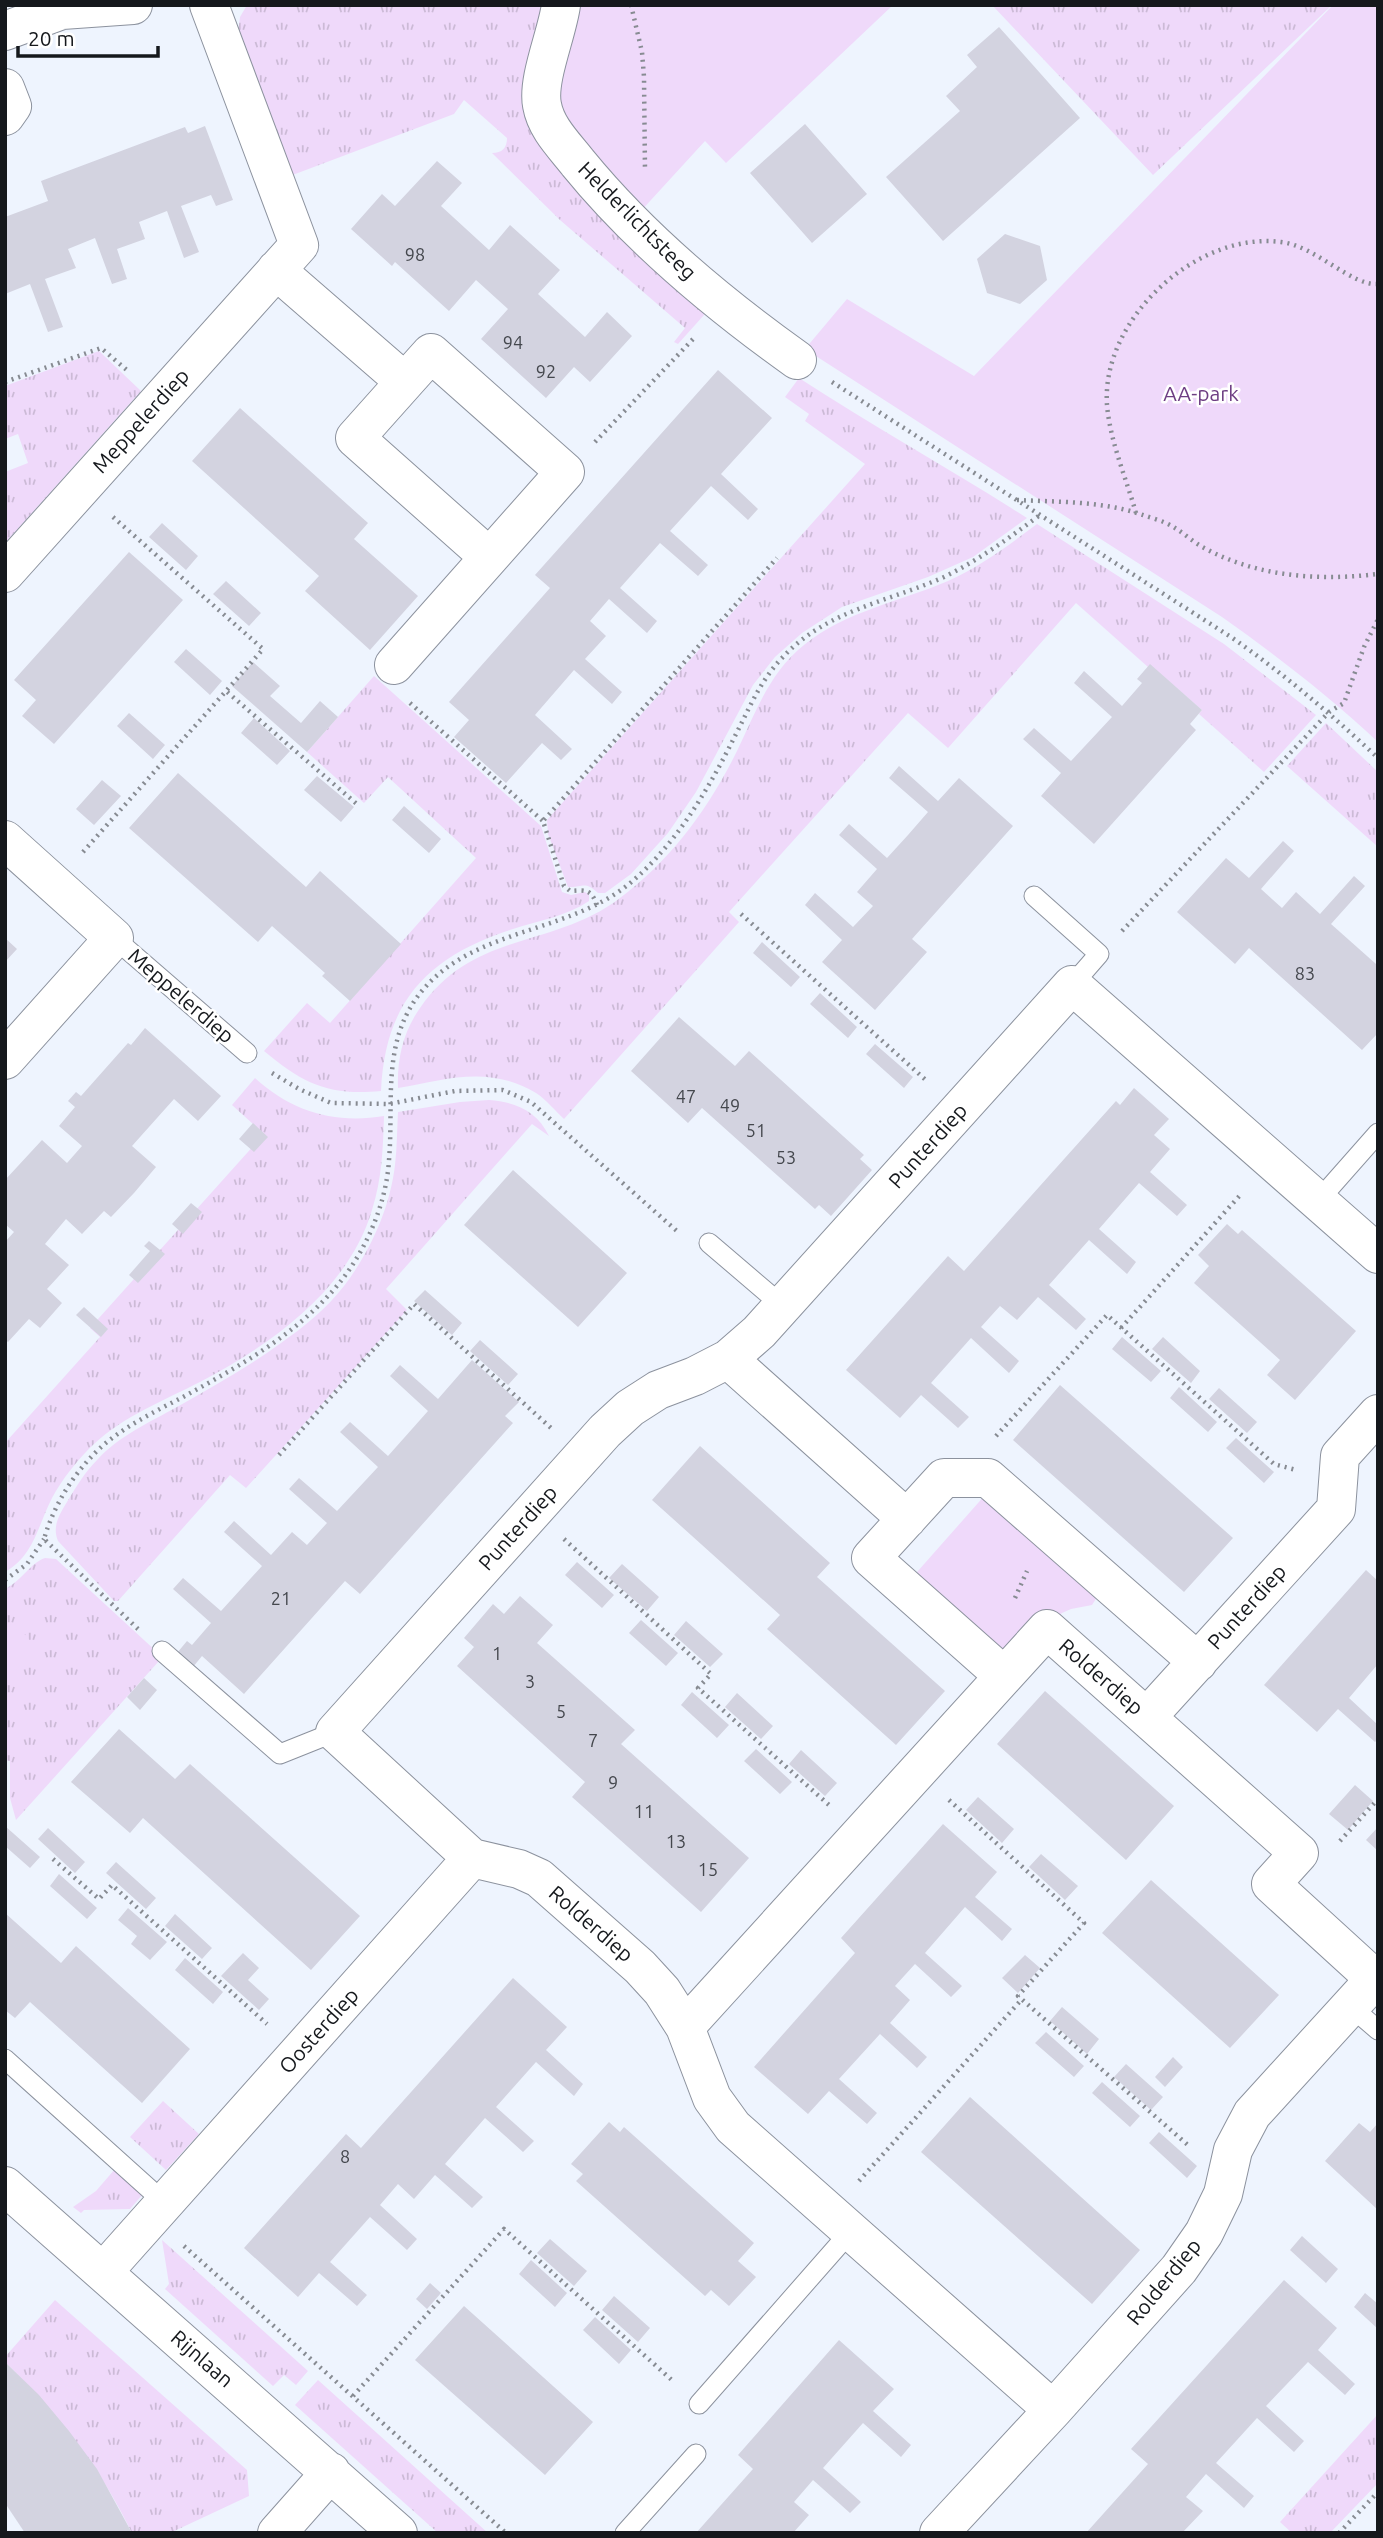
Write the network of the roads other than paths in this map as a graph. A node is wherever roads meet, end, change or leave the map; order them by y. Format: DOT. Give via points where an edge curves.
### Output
graph roads {
  1 [pos="133,5"];
  2 [pos="209,5"];
  3 [pos="561,5"];
  4 [pos="5,31"];
  5 [pos="5,88"];
  6 [pos="5,116"];
  7 [pos="276,270"];
  8 [pos="797,360"];
  9 [pos="405,382"];
  10 [pos="489,557"];
  11 [pos="5,573"];
  12 [pos="394,665"];
  13 [pos="5,840"];
  14 [pos="1034,896"];
  15 [pos="114,938"];
  16 [pos="1072,985"];
  17 [pos="247,1053"];
  18 [pos="5,1060"];
  19 [pos="1378,1133"];
  20 [pos="1318,1201"];
  21 [pos="709,1243"];
  22 [pos="1378,1254"];
  23 [pos="784,1307"];
  24 [pos="728,1359"];
  25 [pos="1378,1414"];
  26 [pos="907,1518"];
  27 [pos="162,1651"];
  28 [pos="1198,1661"];
  29 [pos="1004,1676"];
  30 [pos="1147,1717"];
  31 [pos="335,1732"];
  32 [pos="472,1858"];
  33 [pos="1350,2006"];
  34 [pos="685,2027"];
  35 [pos="1378,2030"];
  36 [pos="5,2059"];
  37 [pos="5,2186"];
  38 [pos="159,2210"];
  39 [pos="840,2222"];
  40 [pos="103,2272"];
  41 [pos="699,2404"];
  42 [pos="1053,2410"];
  43 [pos="696,2454"];
  44 [pos="331,2472"];
  45 [pos="277,2533"];
  46 [pos="398,2533"];
  47 [pos="625,2533"];
  48 [pos="939,2533"];
  1 -- 4 [label="street" via="62,10"];
  2 -- 7 [label="street, Meppelerdiep" via="299,246"];
  3 -- 8 [label="street, Helderlichtsteeg" via="542,87 546,120 601,191 668,258"];
  5 -- 6 [label="street" via="12,106"];
  7 -- 9 [label="street"];
  7 -- 11 [label="street, Meppelerdiep"];
  9 -- 10 [label="street" via="355,438"];
  9 -- 10 [label="street" via="431,353 565,472"];
  10 -- 12 [label="street"];
  13 -- 15 [label="street, Meppelerdiep"];
  14 -- 16 [label="lane, Punterdiep" via="1100,954"];
  15 -- 17 [label="lane, Meppelerdiep"];
  15 -- 18 [label="street, Meppelerdiep"];
  16 -- 20 [label="street"];
  16 -- 23 [label="street, Punterdiep"];
  19 -- 20 [label="lane"];
  20 -- 22 [label="street"];
  21 -- 23 [label="lane"];
  23 -- 24 [label="street, Punterdiep"];
  24 -- 26 [label="street"];
  24 -- 31 [label="street, Punterdiep" via="629,1408"];
  25 -- 28 [label="street, Punterdiep" via="1340,1456 1336,1509"];
  26 -- 28 [label="street, Punterdiep" via="944,1478 988,1478"];
  26 -- 29 [label="street" via="871,1558"];
  27 -- 31 [label="lane, Punterdiep" via="279,1754"];
  28 -- 30 [label="street, Punterdiep"];
  29 -- 30 [label="street, Rolderdiep" via="1047,1629"];
  29 -- 34 [label="street, Rolderdiep"];
  30 -- 33 [label="street, Rolderdiep" via="1299,1853 1271,1884 1375,1979"];
  31 -- 32 [label="street"];
  32 -- 34 [label="street, Rolderdiep" via="519,1868 539,1878 640,1967"];
  32 -- 38 [label="street, Oosterdiep"];
  33 -- 35 [label="lane"];
  33 -- 42 [label="street, Rolderdiep" via="1252,2114 1233,2150 1223,2194 1179,2269"];
  34 -- 39 [label="street, Rolderdiep" via="712,2098 733,2127"];
  36 -- 38 [label="lane"];
  37 -- 40 [label="street, Rijnlaan"];
  38 -- 40 [label="street, Oosterdiep"];
  39 -- 41 [label="lane"];
  39 -- 42 [label="street, Rolderdiep"];
  40 -- 44 [label="street, Rijnlaan"];
  42 -- 48 [label="street, Rolderdiep"];
  43 -- 47 [label="lane"];
  44 -- 45 [label="street"];
  44 -- 46 [label="street, Rijnlaan"];
}
